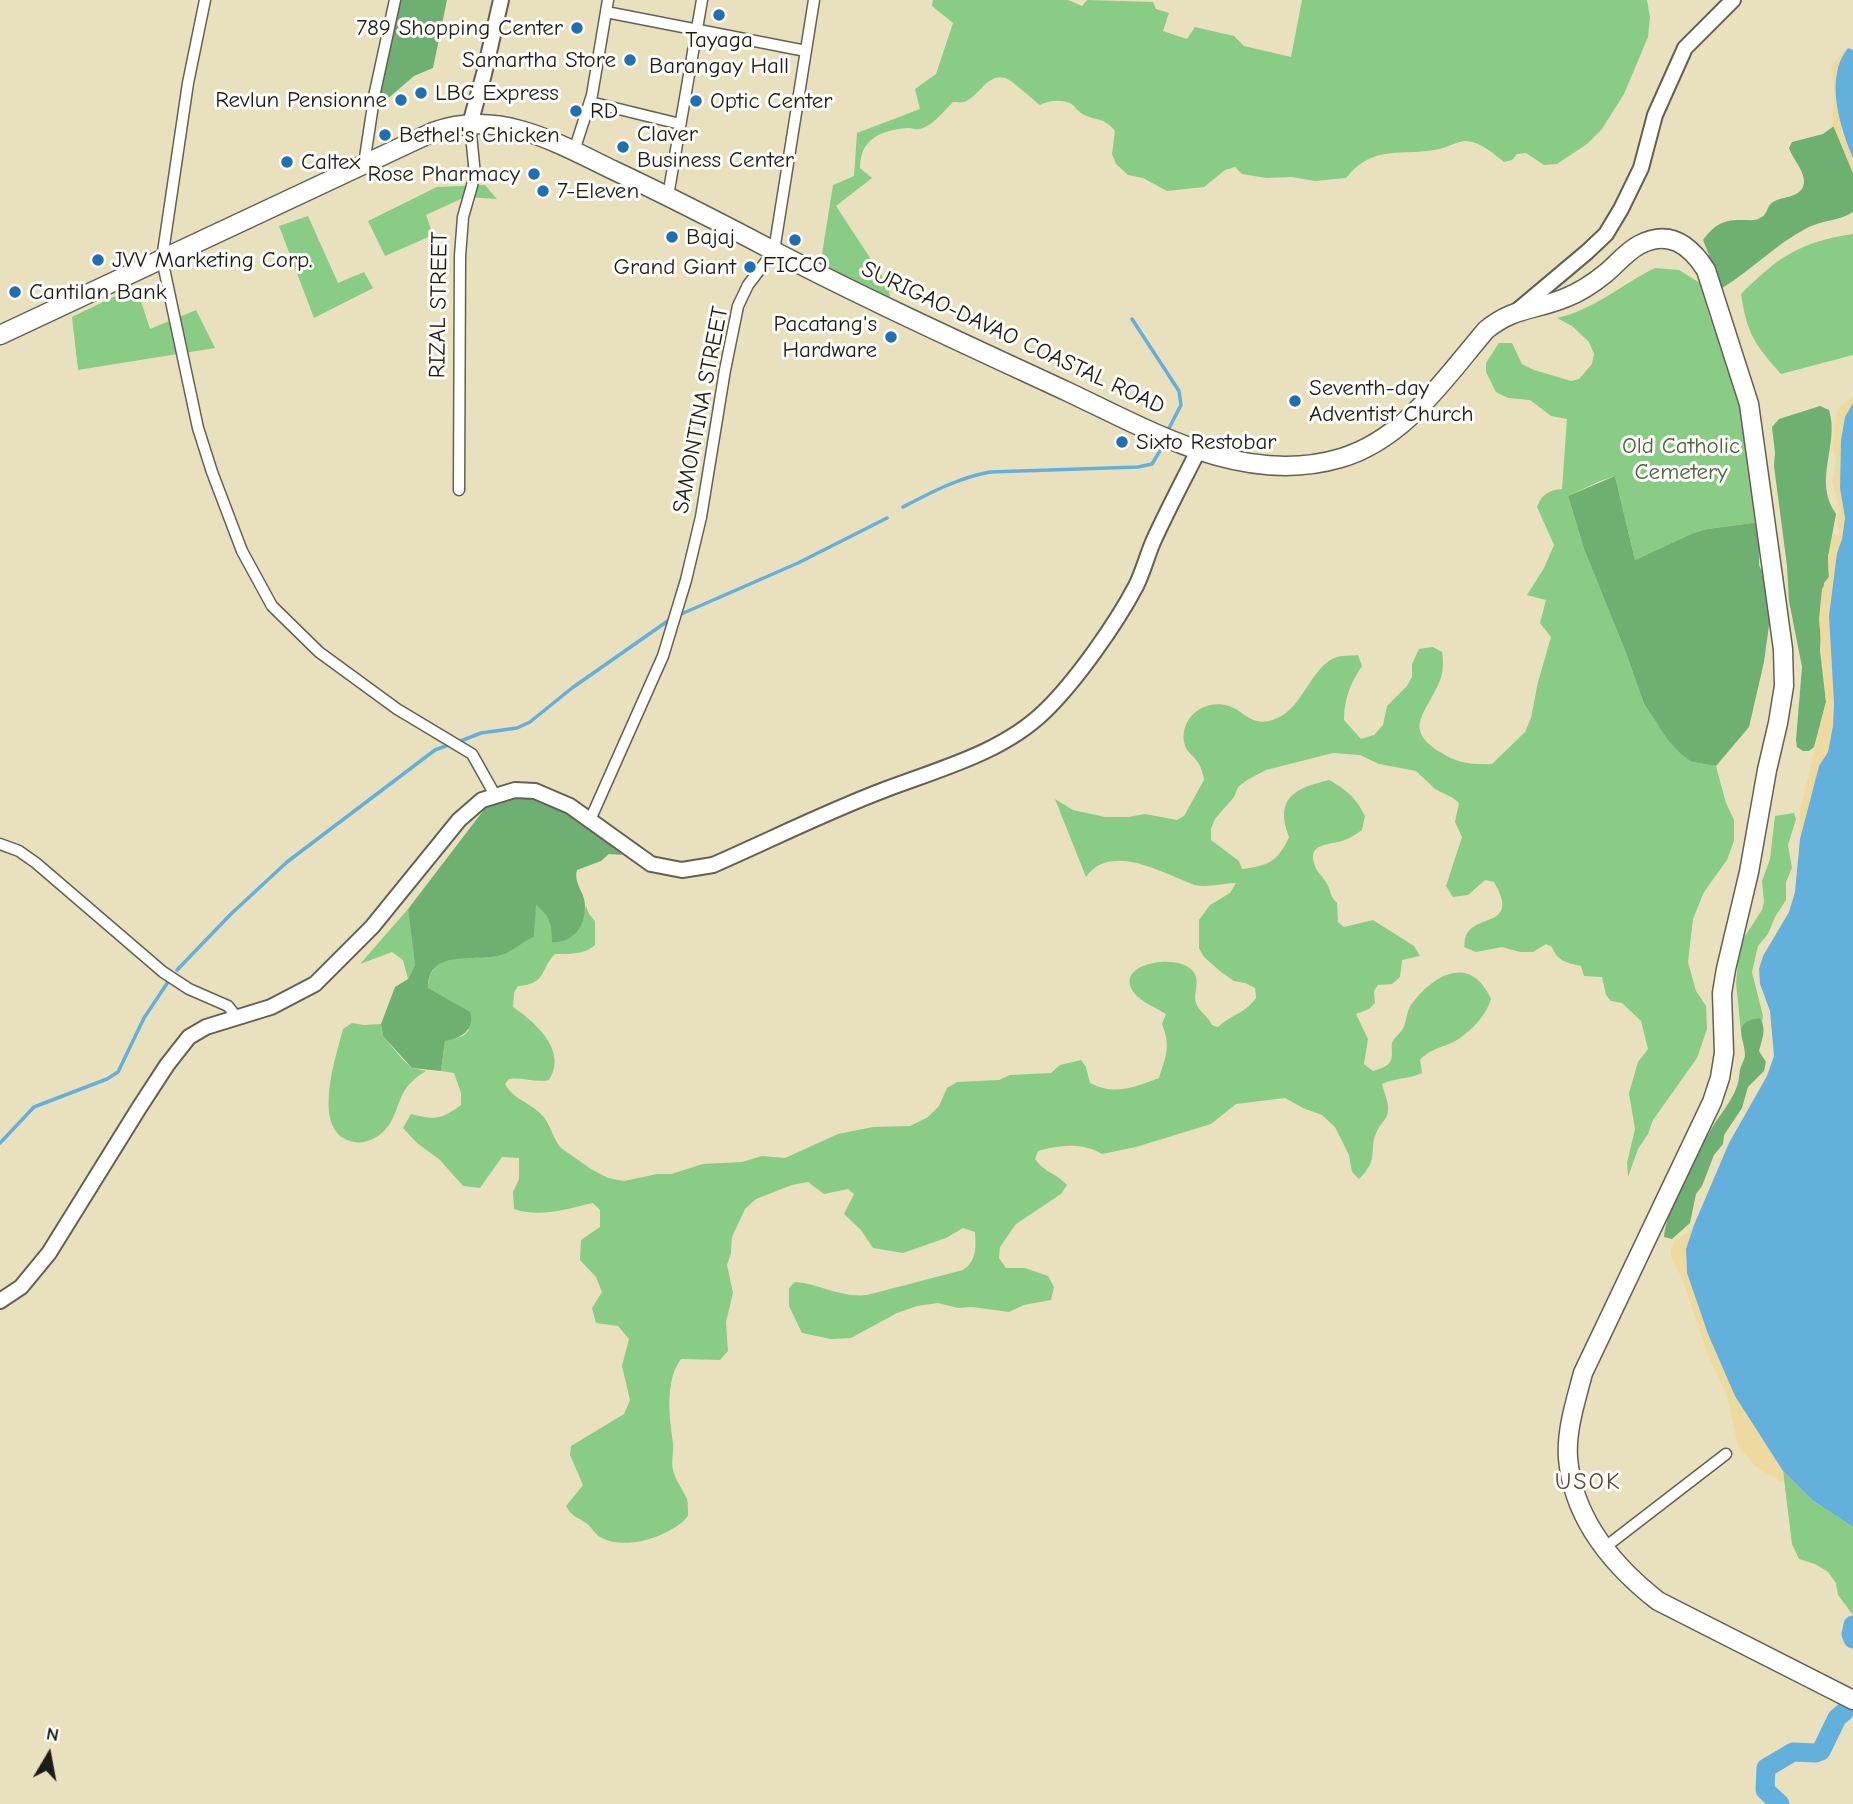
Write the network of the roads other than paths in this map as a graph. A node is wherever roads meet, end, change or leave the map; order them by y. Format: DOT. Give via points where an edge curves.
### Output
graph roads {
  1 [pos="205,0"];
  2 [pos="395,0"];
  3 [pos="501,0"];
  4 [pos="608,0"];
  5 [pos="702,0"];
  6 [pos="814,0"];
  7 [pos="1733,0"];
  8 [pos="606,12"];
  9 [pos="696,30"];
  10 [pos="806,51"];
  11 [pos="590,102"];
  12 [pos="470,124"];
  13 [pos="680,124"];
  14 [pos="574,151"];
  15 [pos="364,165"];
  16 [pos="668,196"];
  17 [pos="774,251"];
  18 [pos="162,259"];
  19 [pos="1518,310"];
  20 [pos="0,335"];
  21 [pos="1198,451"];
  22 [pos="459,490"];
  23 [pos="495,795"];
  24 [pos="590,820"];
  25 [pos="0,844"];
  26 [pos="236,1016"];
  27 [pos="0,1301"];
  28 [pos="1726,1454"];
  29 [pos="1604,1548"];
  30 [pos="1853,1700"];
  1 -- 18 [label="street"];
  2 -- 15 [label="street" via="374,92"];
  3 -- 12 [label="street, RIZAL STREET"];
  4 -- 8 [label="street"];
  5 -- 9 [label="street"];
  6 -- 10 [label="street, SAMONTINA STREET"];
  7 -- 19 [label="street" via="1685,48 1655,115 1641,168 1606,233"];
  8 -- 9 [label="street"];
  8 -- 11 [label="street"];
  9 -- 10 [label="street"];
  9 -- 13 [label="street"];
  10 -- 17 [label="street, SAMONTINA STREET"];
  11 -- 13 [label="street"];
  11 -- 14 [label="street"];
  12 -- 14 [label="highway, SURIGAO-DAVAO COASTAL ROAD" via="520,130"];
  12 -- 15 [label="highway, SURIGAO-DAVAO COASTAL ROAD" via="433,132"];
  12 -- 22 [label="street, RIZAL STREET" via="475,175 463,217 460,256"];
  13 -- 16 [label="street"];
  14 -- 16 [label="highway, SURIGAO-DAVAO COASTAL ROAD"];
  15 -- 18 [label="highway, SURIGAO-DAVAO COASTAL ROAD"];
  16 -- 17 [label="highway, SURIGAO-DAVAO COASTAL ROAD"];
  17 -- 21 [label="highway, SURIGAO-DAVAO COASTAL ROAD"];
  17 -- 24 [label="street, SAMONTINA STREET" via="738,306 701,517 663,656"];
  18 -- 20 [label="highway, SURIGAO-DAVAO COASTAL ROAD"];
  18 -- 23 [label="street" via="198,428 242,551 272,606 319,652 397,709 471,754"];
  19 -- 21 [label="highway, SURIGAO-DAVAO COASTAL ROAD" via="1486,330 1415,414 1342,458 1284,466"];
  19 -- 29 [label="highway, SURIGAO-DAVAO COASTAL ROAD" via="1566,298 1605,274 1638,245 1652,240 1675,241 1695,253 1706,270 1749,404 1783,649 1779,723 1722,993 1720,1078 1595,1345 1571,1419 1568,1457 1574,1494"];
  21 -- 24 [label="street" via="1131,594 1071,682 1023,729 952,765 698,869 651,864"];
  23 -- 24 [label="street" via="535,791"];
  23 -- 26 [label="street" via="459,820 372,928 315,984 271,1007"];
  25 -- 26 [label="street" via="36,863 178,983 228,1006"];
  26 -- 27 [label="street" via="206,1027 182,1044 49,1253 21,1287"];
  28 -- 29 [label="street"];
  29 -- 30 [label="highway, SURIGAO-DAVAO COASTAL ROAD" via="1658,1601"];
}
